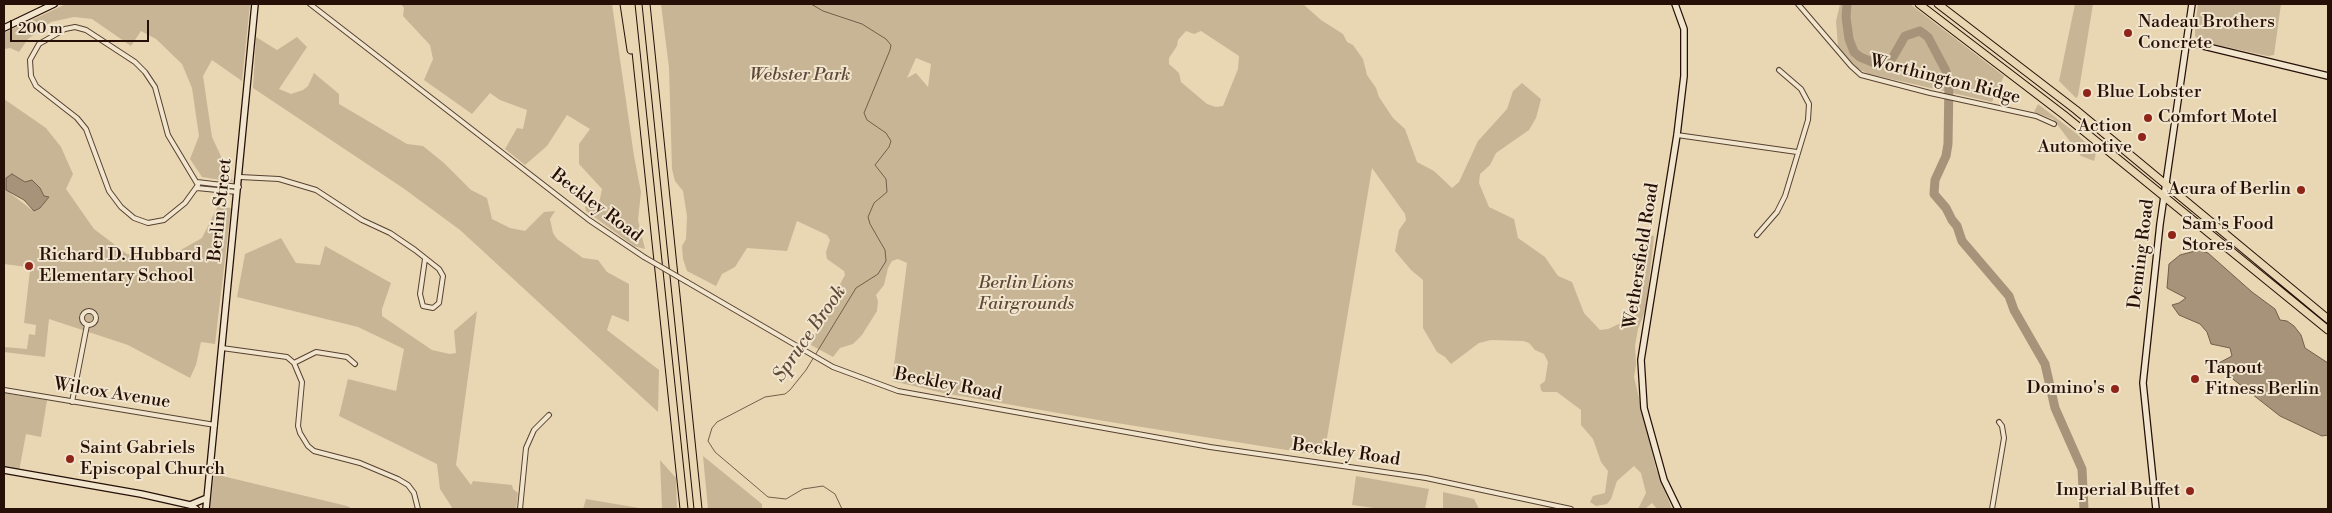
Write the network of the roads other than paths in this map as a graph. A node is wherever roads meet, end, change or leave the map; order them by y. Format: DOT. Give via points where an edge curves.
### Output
graph roads {
  1 [pos="54,4"];
  2 [pos="256,4"];
  3 [pos="310,4"];
  4 [pos="624,4"];
  5 [pos="631,4"];
  6 [pos="646,4"];
  7 [pos="1675,4"];
  8 [pos="1798,4"];
  9 [pos="1919,4"];
  10 [pos="1938,4"];
  11 [pos="2192,4"];
  12 [pos="4,28"];
  13 [pos="2187,42"];
  14 [pos="638,68"];
  15 [pos="1779,70"];
  16 [pos="2328,76"];
  17 [pos="2054,124"];
  18 [pos="1677,135"];
  19 [pos="1797,152"];
  20 [pos="240,177"];
  21 [pos="197,182"];
  22 [pos="2166,183"];
  23 [pos="197,188"];
  24 [pos="239,190"];
  25 [pos="2164,195"];
  26 [pos="1758,235"];
  27 [pos="426,259"];
  28 [pos="2328,320"];
  29 [pos="87,325"];
  30 [pos="2328,330"];
  31 [pos="222,348"];
  32 [pos="294,363"];
  33 [pos="355,364"];
  34 [pos="4,390"];
  35 [pos="72,402"];
  36 [pos="549,415"];
  37 [pos="1999,422"];
  38 [pos="215,425"];
  39 [pos="4,470"];
  40 [pos="207,498"];
  41 [pos="190,505"];
  42 [pos="196,509"];
  43 [pos="206,509"];
  44 [pos="418,509"];
  45 [pos="520,509"];
  46 [pos="684,509"];
  47 [pos="698,509"];
  48 [pos="1571,509"];
  49 [pos="1678,509"];
  50 [pos="1992,509"];
  51 [pos="2156,509"];
  1 -- 12 [label="street"];
  2 -- 20 [label="street, Berlin Street"];
  3 -- 48 [label="street, Beckley Road, bridge" via="589,220 644,257 832,367 898,391 1210,447 1426,478"];
  4 -- 14 [label="highway" via="632,56"];
  5 -- 14 [label="highway"];
  6 -- 47 [label="highway"];
  7 -- 18 [label="street, Wethersfield Road" via="1684,29 1684,76"];
  8 -- 17 [label="street, Worthington Ridge" via="1861,75 2036,116"];
  9 -- 25 [label="highway" via="2016,76"];
  10 -- 22 [label="highway" via="2058,95"];
  11 -- 13 [label="street, Deming Road"];
  13 -- 16 [label="street"];
  13 -- 22 [label="street, Deming Road"];
  14 -- 46 [label="highway"];
  15 -- 19 [label="street" via="1801,89 1808,104 1808,120"];
  18 -- 19 [label="street"];
  18 -- 49 [label="street, Wethersfield Road" via="1641,360 1644,408 1664,480"];
  19 -- 26 [label="street" via="1785,196 1777,212"];
  20 -- 24 [label="street, Berlin Street"];
  20 -- 27 [label="street" via="279,179 316,190 362,220 390,233"];
  21 -- 23 [label="street"];
  21 -- 23 [label="street" via="168,135 155,87 134,62 81,28 65,29 39,44 30,60 31,76 36,86 86,129 101,174 121,207 134,218 148,223 158,222 170,217"];
  21 -- 24 [label="street"];
  22 -- 25 [label="street, Deming Road"];
  22 -- 28 [label="highway"];
  23 -- 24 [label="street"];
  24 -- 31 [label="street, Berlin Street"];
  25 -- 30 [label="highway"];
  25 -- 51 [label="street, Deming Road" via="2143,384"];
  27 -- 27 [label="street" via="420,294 423,306 432,308 439,303 443,276"];
  29 -- 35 [label="street"];
  31 -- 32 [label="street" via="278,354"];
  31 -- 38 [label="street, Berlin Street"];
  32 -- 33 [label="street" via="316,352 346,357"];
  32 -- 44 [label="street" via="302,382 298,426 308,446 314,451 382,471 403,482 414,493"];
  34 -- 35 [label="street, Wilcox Avenue"];
  35 -- 38 [label="street, Wilcox Avenue"];
  36 -- 45 [label="street" via="534,430 526,448"];
  37 -- 50 [label="street" via="2004,438"];
  38 -- 40 [label="street, Berlin Street"];
  39 -- 41 [label="street"];
  40 -- 41 [label="street"];
  40 -- 43 [label="street, Berlin Street"];
  41 -- 42 [label="street"];
}
